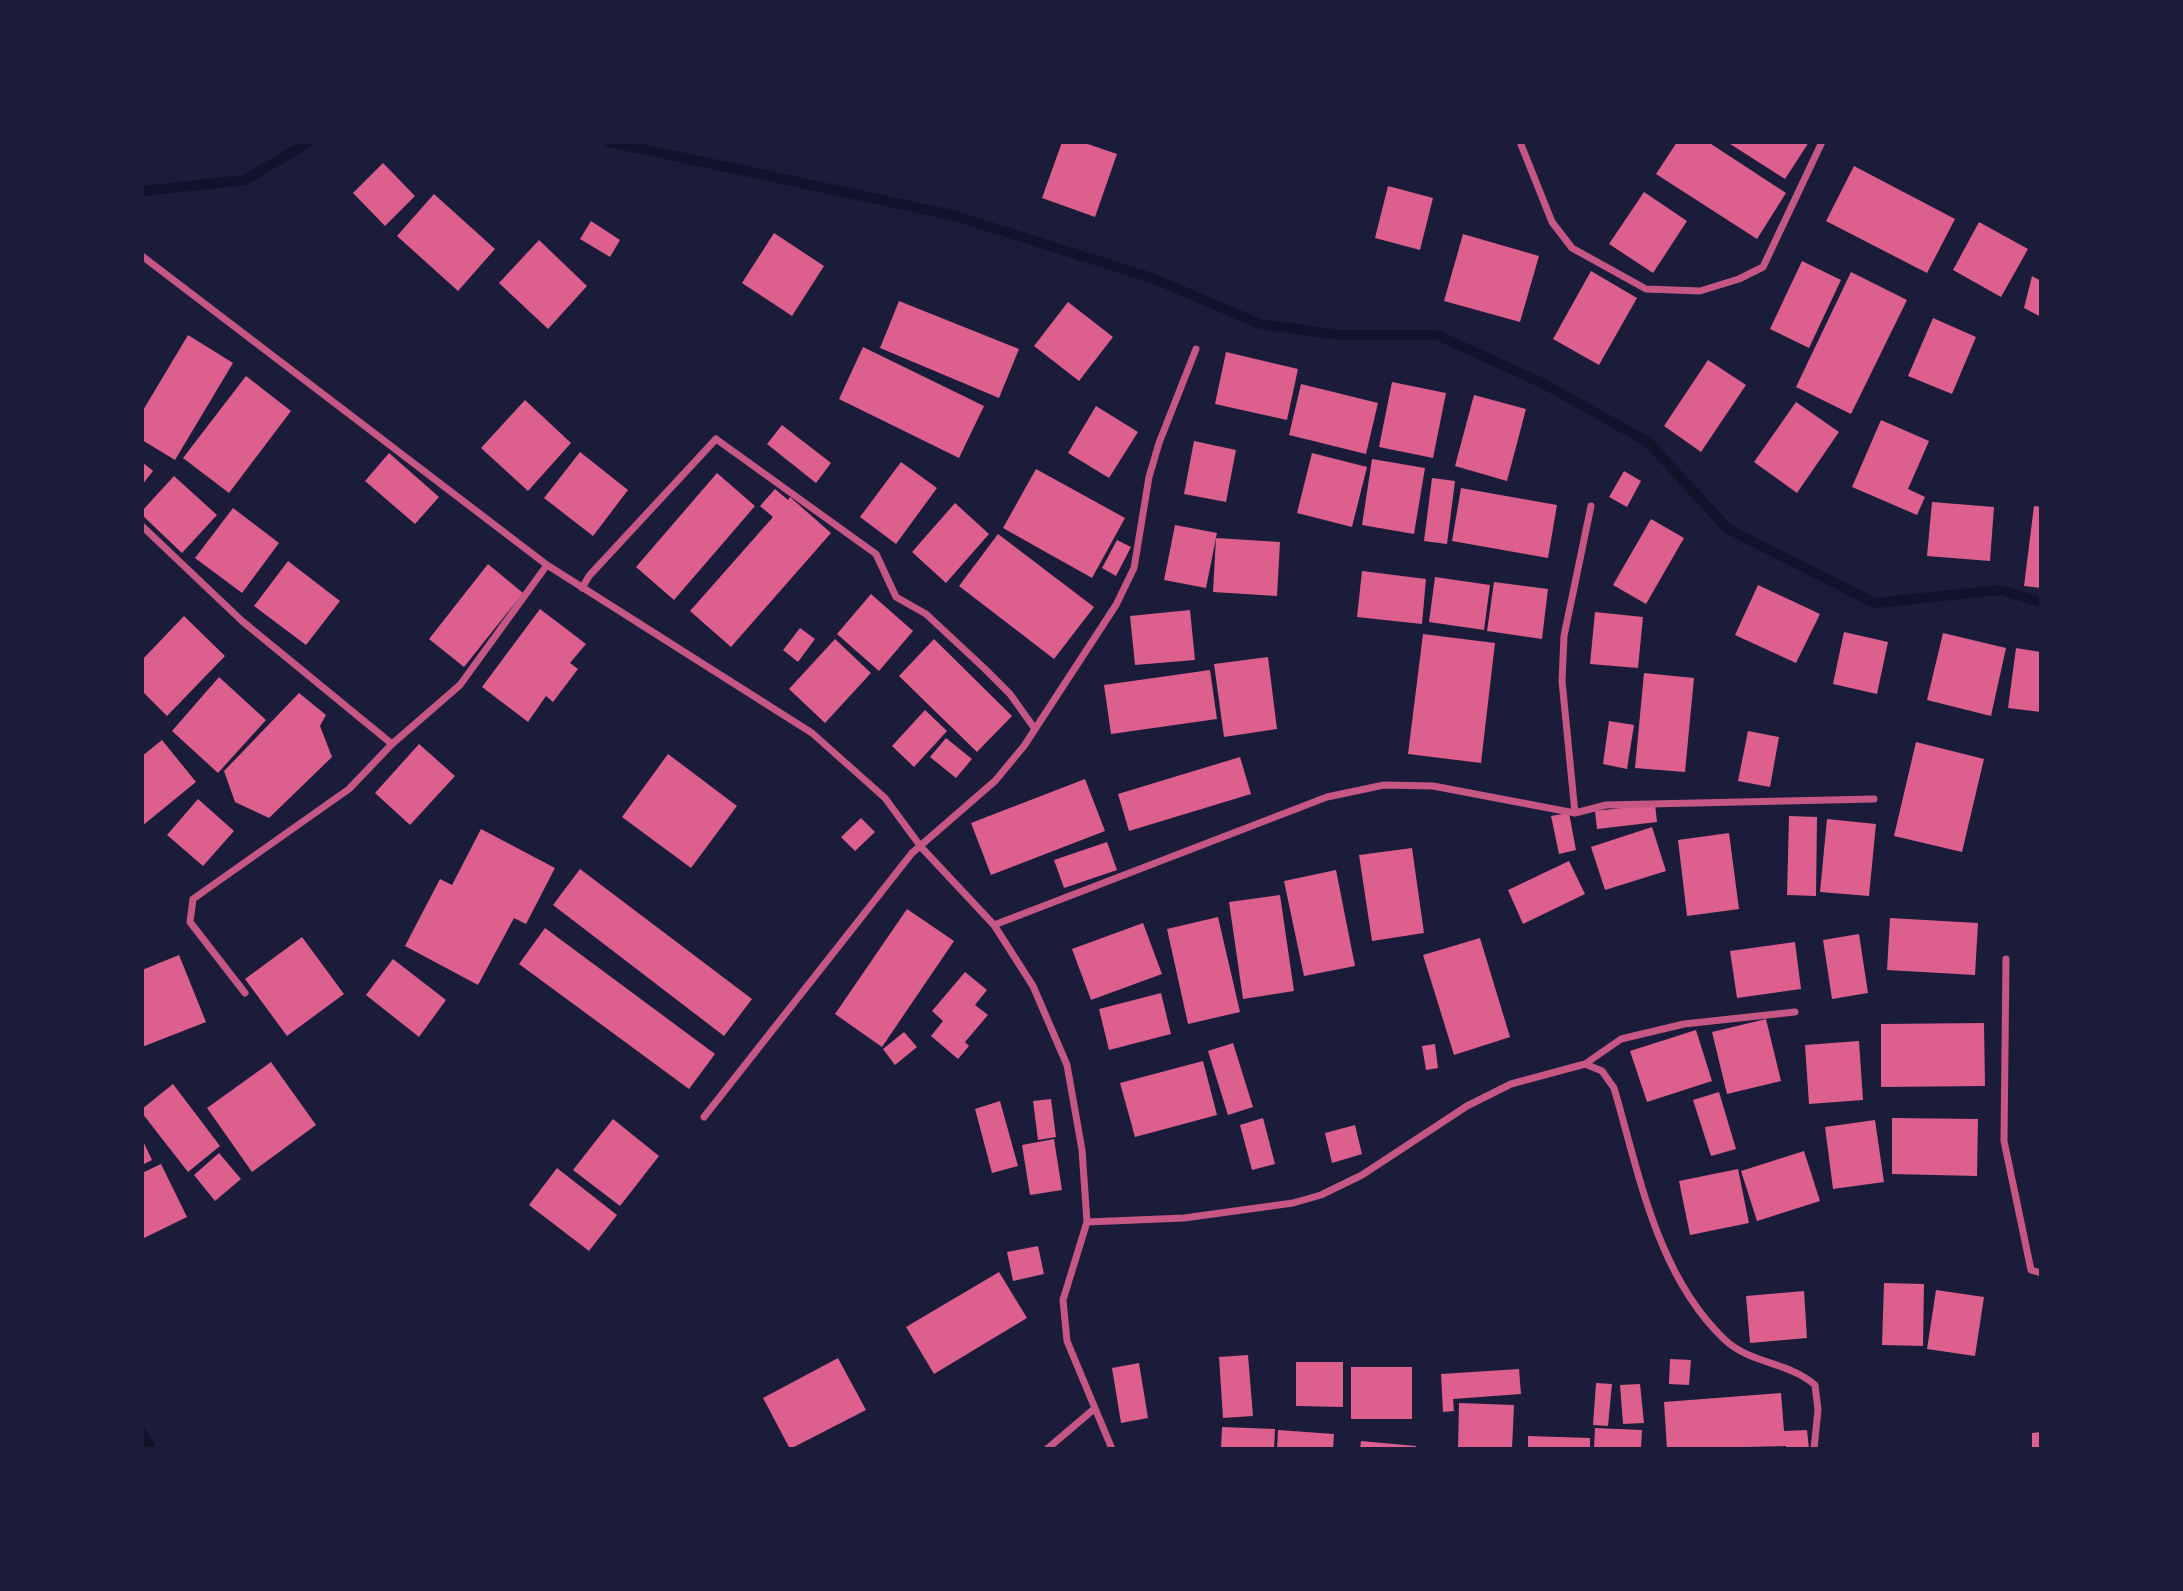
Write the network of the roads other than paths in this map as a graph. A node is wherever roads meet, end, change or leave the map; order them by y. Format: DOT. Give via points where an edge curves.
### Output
graph roads {
  1 [pos="1520,142"];
  2 [pos="1822,142"];
  3 [pos="142,256"];
  4 [pos="1196,349"];
  5 [pos="1591,506"];
  6 [pos="142,526"];
  7 [pos="547,565"];
  8 [pos="582,588"];
  9 [pos="1035,729"];
  10 [pos="392,744"];
  11 [pos="1874,799"];
  12 [pos="1575,813"];
  13 [pos="921,847"];
  14 [pos="994,925"];
  15 [pos="2006,959"];
  16 [pos="245,993"];
  17 [pos="1795,1012"];
  18 [pos="1585,1064"];
  19 [pos="704,1117"];
  20 [pos="1087,1222"];
  21 [pos="2041,1273"];
  22 [pos="1094,1409"];
  23 [pos="1046,1449"];
  24 [pos="1112,1449"];
  25 [pos="1814,1449"];
  1 -- 2 [label="street" via="1552,222 1572,248 1646,289 1700,292 1763,267"];
  3 -- 7 [label="street"];
  4 -- 9 [label="street" via="1149,477 1133,568 1116,605"];
  5 -- 12 [label="street" via="1564,636 1562,681"];
  6 -- 10 [label="street" via="242,621"];
  7 -- 8 [label="street"];
  7 -- 10 [label="street" via="460,685"];
  8 -- 9 [label="street" via="716,439 876,554 897,597 926,614 985,669"];
  8 -- 13 [label="street" via="812,733 885,799"];
  9 -- 13 [label="street" via="995,781"];
  10 -- 16 [label="street" via="349,789 193,900 190,922"];
  11 -- 12 [label="street" via="1606,805"];
  12 -- 14 [label="street" via="1433,786 1384,785 1326,797"];
  13 -- 14 [label="street"];
  13 -- 19 [label="street"];
  14 -- 20 [label="street" via="1033,986 1067,1065 1082,1150"];
  15 -- 21 [label="street" via="2004,1141 2031,1270"];
  17 -- 18 [label="street" via="1684,1024 1621,1039"];
  18 -- 20 [label="street" via="1511,1084 1321,1195 1184,1218"];
  18 -- 25 [label="street" via="1602,1070 1614,1088 1654,1224 1698,1308 1725,1340 1748,1358 1807,1378 1815,1385"];
  20 -- 22 [label="street" via="1063,1300 1068,1341"];
  22 -- 23 [label="street"];
  22 -- 24 [label="street"];
}
